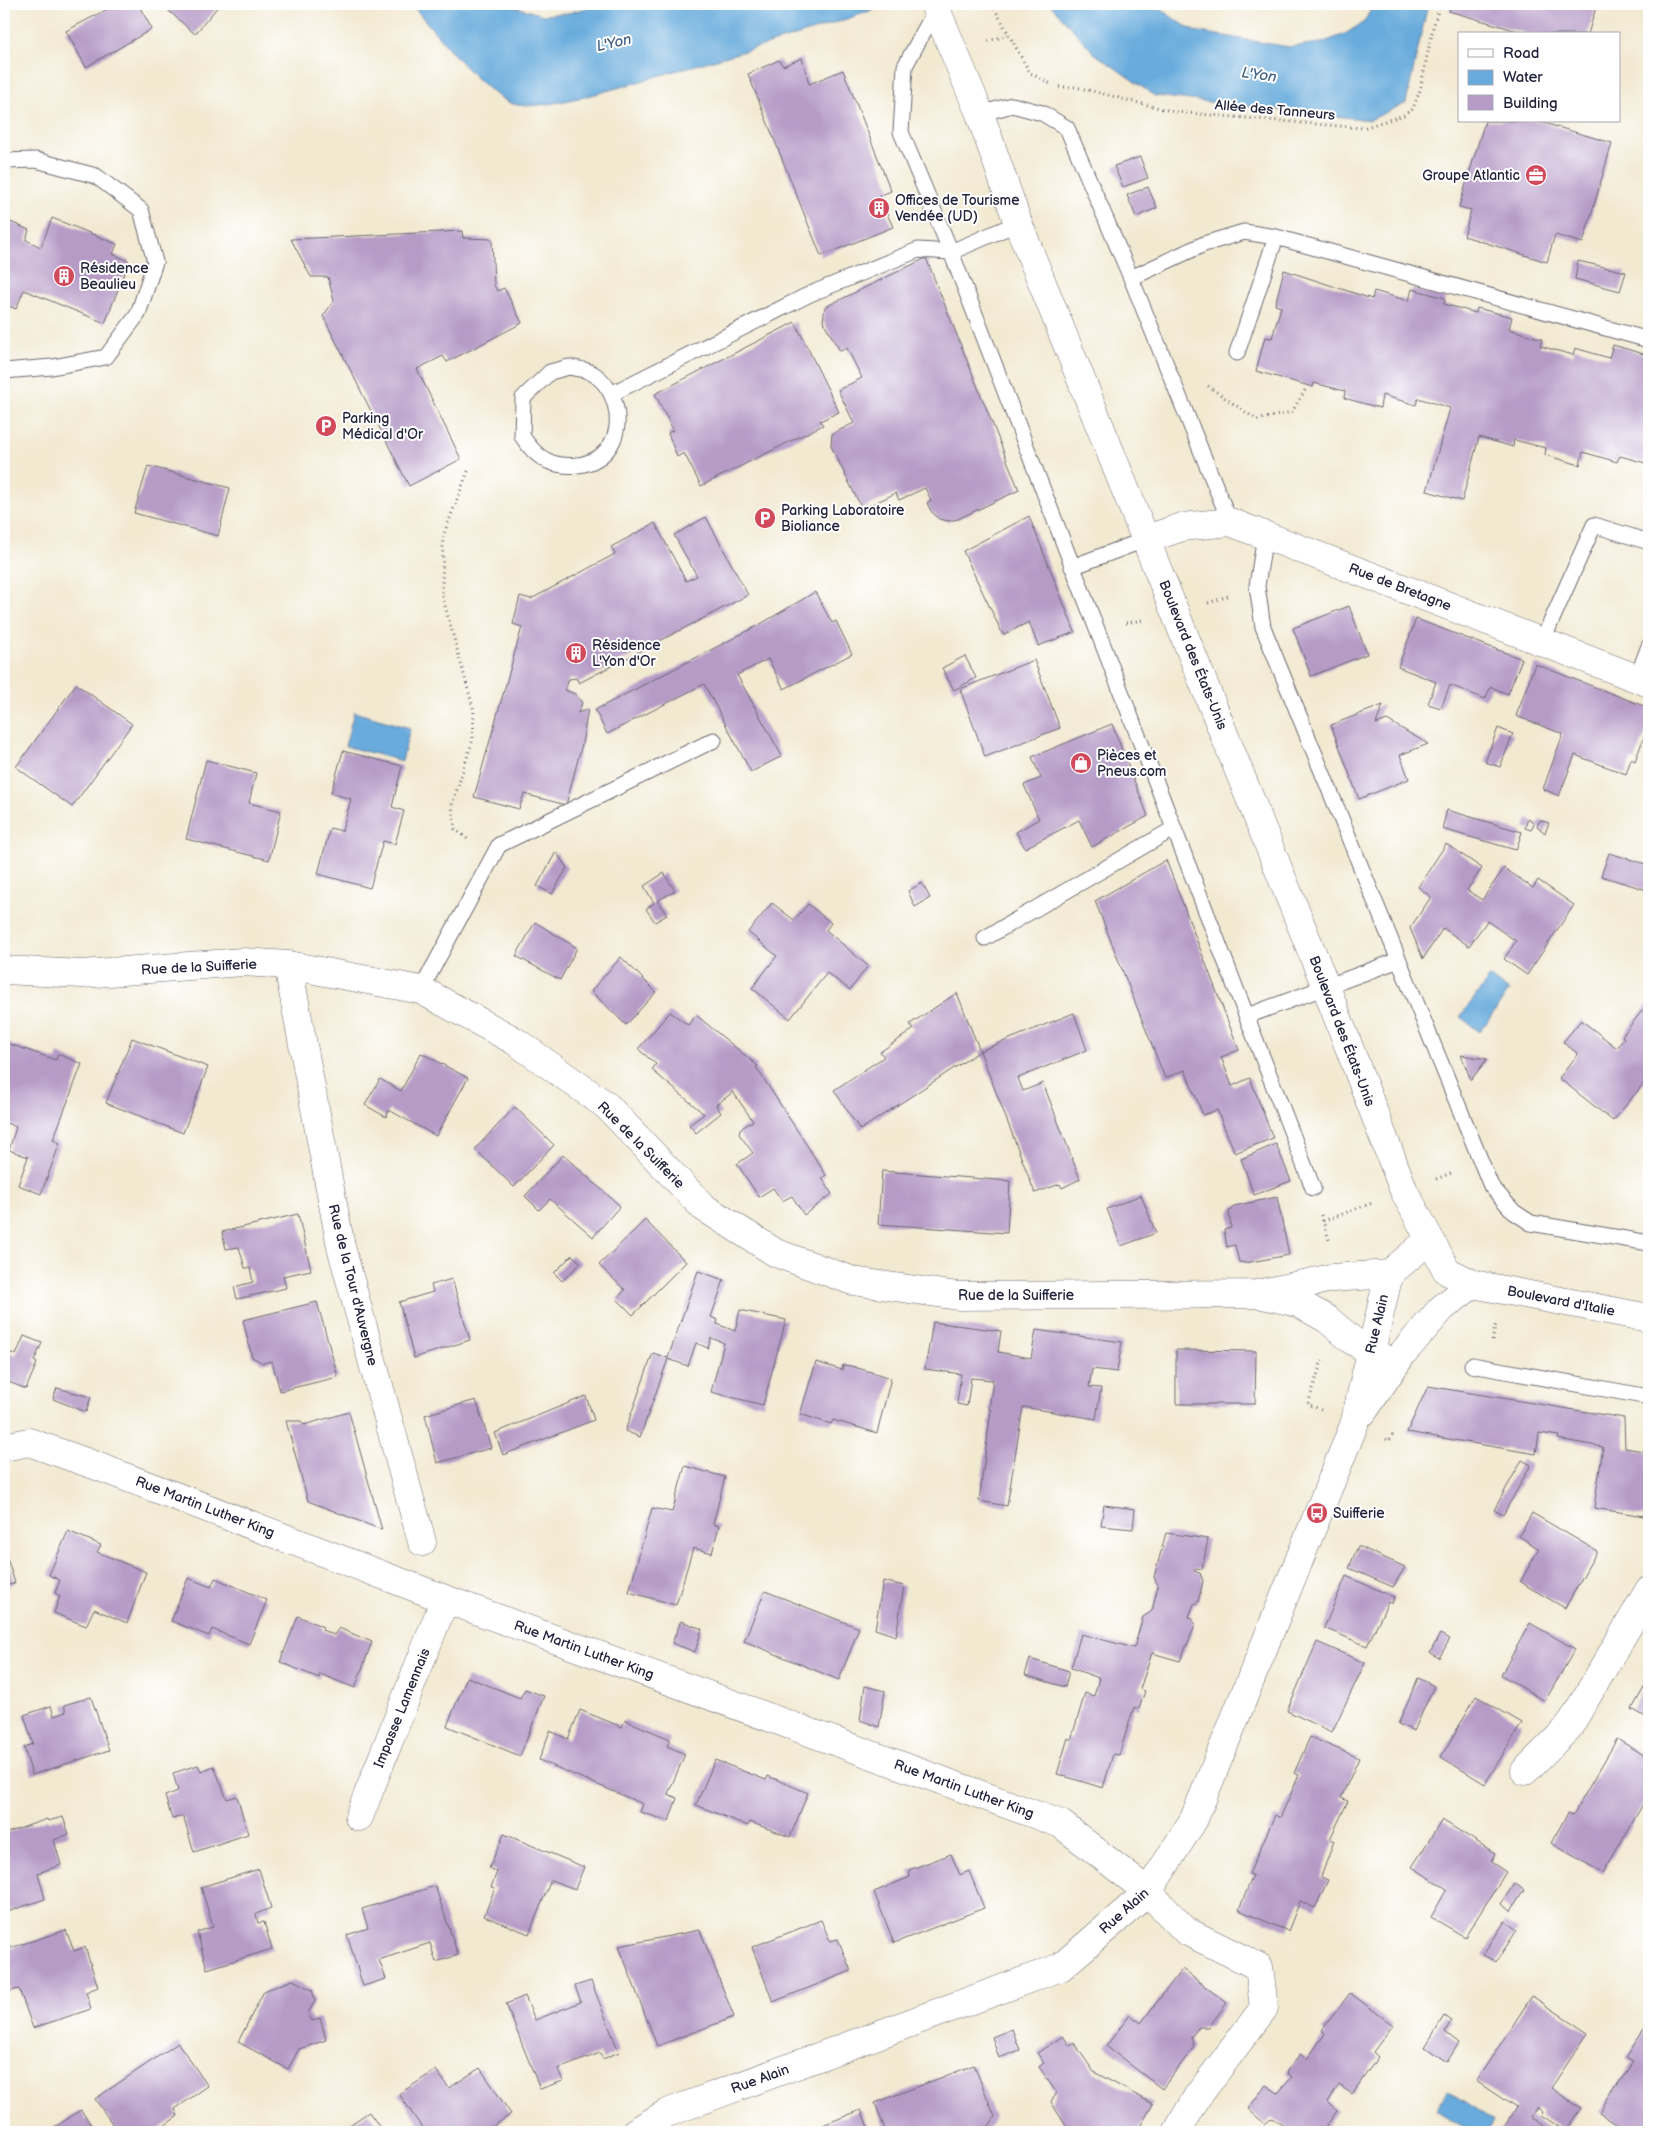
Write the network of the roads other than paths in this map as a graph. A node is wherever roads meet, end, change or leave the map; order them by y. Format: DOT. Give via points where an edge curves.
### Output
graph roads {
  1 [pos="935,6"];
  2 [pos="980,114"];
  3 [pos="4,161"];
  4 [pos="1018,223"];
  5 [pos="1276,237"];
  6 [pos="951,252"];
  7 [pos="1131,278"];
  8 [pos="1649,340"];
  9 [pos="1237,353"];
  10 [pos="4,371"];
  11 [pos="613,393"];
  12 [pos="1230,522"];
  13 [pos="1265,536"];
  14 [pos="1147,539"];
  15 [pos="1649,542"];
  16 [pos="1072,567"];
  17 [pos="1542,642"];
  18 [pos="1649,646"];
  19 [pos="1643,681"];
  20 [pos="714,740"];
  21 [pos="1173,829"];
  22 [pos="986,938"];
  23 [pos="1399,960"];
  24 [pos="288,965"];
  25 [pos="4,970"];
  26 [pos="1326,987"];
  27 [pos="421,990"];
  28 [pos="1246,1016"];
  29 [pos="1314,1188"];
  30 [pos="1428,1240"];
  31 [pos="1649,1243"];
  32 [pos="1389,1274"];
  33 [pos="1473,1284"];
  34 [pos="1257,1294"];
  35 [pos="1649,1318"];
  36 [pos="1371,1352"];
  37 [pos="1396,1364"];
  38 [pos="1472,1365"];
  39 [pos="1649,1397"];
  40 [pos="1354,1425"];
  41 [pos="4,1447"];
  42 [pos="422,1542"];
  43 [pos="1649,1590"];
  44 [pos="445,1599"];
  45 [pos="1525,1771"];
  46 [pos="359,1816"];
  47 [pos="1148,1892"];
  48 [pos="635,2132"];
  49 [pos="1177,2132"];
  1 -- 2 [label="street, Boulevard des États-Unis"];
  1 -- 6 [label="lane" via="905,66 901,132"];
  2 -- 4 [label="street, Boulevard des États-Unis"];
  2 -- 7 [label="lane" via="1012,105 1042,113 1067,128"];
  3 -- 10 [label="lane" via="36,160 96,176 141,210 155,262 138,314 106,357 52,367"];
  4 -- 6 [label="lane"];
  4 -- 14 [label="street, Boulevard des États-Unis"];
  5 -- 7 [label="lane" via="1244,232 1204,244"];
  5 -- 8 [label="lane"];
  5 -- 9 [label="lane"];
  6 -- 11 [label="lane" via="918,250 817,291"];
  6 -- 16 [label="lane"];
  7 -- 12 [label="lane"];
  11 -- 11 [label="lane" via="592,372 570,367 550,372 524,398 522,436 537,455 562,466 590,462 607,450 618,426"];
  12 -- 13 [label="street, Rue de Bretagne"];
  12 -- 14 [label="street, Rue de Bretagne" via="1182,527"];
  13 -- 17 [label="street, Rue de Bretagne"];
  13 -- 23 [label="lane" via="1257,586 1263,627"];
  14 -- 16 [label="lane"];
  14 -- 26 [label="street, Boulevard des États-Unis"];
  15 -- 17 [label="lane" via="1594,525"];
  16 -- 21 [label="lane"];
  17 -- 19 [label="street, Rue de Bretagne"];
  18 -- 19 [label="lane"];
  20 -- 27 [label="lane" via="499,845"];
  21 -- 22 [label="lane"];
  21 -- 28 [label="lane"];
  23 -- 26 [label="lane"];
  23 -- 31 [label="lane" via="1491,1186 1514,1212 1531,1223"];
  24 -- 25 [label="street, Rue de la Suifferie" via="243,962 82,974"];
  24 -- 27 [label="street, Rue de la Suifferie"];
  24 -- 42 [label="street, Rue de la Tour d'Auvergne" via="340,1247"];
  26 -- 28 [label="lane"];
  26 -- 30 [label="street, Boulevard des États-Unis" via="1404,1191"];
  27 -- 34 [label="street, Rue de la Suifferie" via="516,1041 606,1106 703,1207 776,1253 853,1281 958,1296"];
  28 -- 29 [label="lane"];
  30 -- 32 [label="street"];
  30 -- 33 [label="street, Boulevard des États-Unis" via="1448,1270"];
  32 -- 34 [label="street, Rue de la Suifferie" via="1332,1278"];
  32 -- 36 [label="street, Rue Alain"];
  33 -- 35 [label="street, Boulevard d'Italie"];
  33 -- 37 [label="street, Rue Alain" via="1442,1308"];
  34 -- 36 [label="street, Rue de la Suifferie" via="1298,1303 1327,1319"];
  36 -- 37 [label="street, Rue de la Suifferie"];
  36 -- 40 [label="street, Rue Alain"];
  37 -- 40 [label="street, Rue Alain"];
  38 -- 39 [label="lane"];
  40 -- 47 [label="street, Rue Alain" via="1194,1819"];
  41 -- 44 [label="street, Rue Martin Luther King" via="29,1442 85,1461"];
  43 -- 45 [label="street" via="1569,1727"];
  44 -- 46 [label="street, Impasse Lamennais"];
  44 -- 47 [label="street, Rue Martin Luther King" via="1062,1824"];
  47 -- 48 [label="street, Rue Alain" via="1061,1967 667,2113"];
  47 -- 49 [label="street, Rue Martin Luther King" via="1186,1931 1258,1967 1264,2008 1197,2097"];
}
